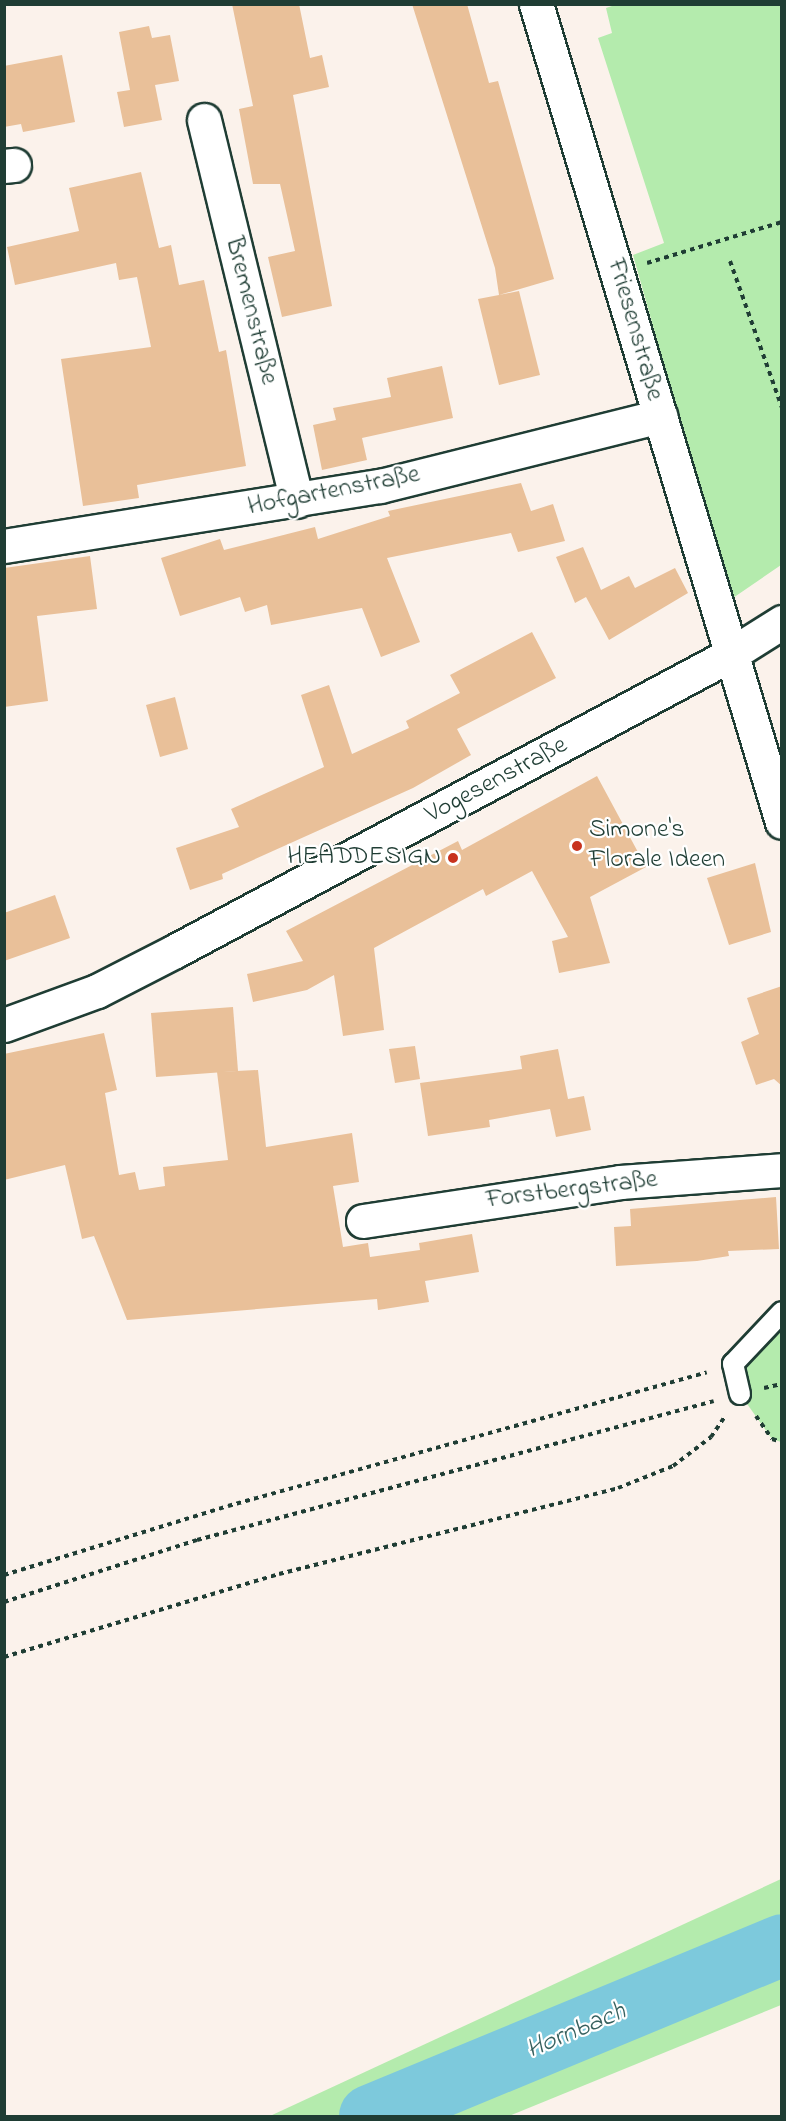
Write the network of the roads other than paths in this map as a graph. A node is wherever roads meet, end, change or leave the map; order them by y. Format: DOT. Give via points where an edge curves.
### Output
graph roads {
  1 [pos="536,4"];
  2 [pos="204,120"];
  3 [pos="660,416"];
  4 [pos="297,501"];
  5 [pos="4,546"];
  6 [pos="782,622"];
  7 [pos="728,656"];
  8 [pos="782,822"];
  9 [pos="4,1025"];
  10 [pos="782,1170"];
  11 [pos="363,1221"];
  12 [pos="782,1311"];
  13 [pos="740,1394"];
  1 -- 3 [label="street, Friesenstraße"];
  2 -- 4 [label="street, Bremenstraße"];
  3 -- 4 [label="street, Hofgartenstraße" via="380,486"];
  3 -- 7 [label="street, Friesenstraße"];
  4 -- 5 [label="street, Hofgartenstraße"];
  6 -- 7 [label="street, Vogesenstraße"];
  7 -- 8 [label="street"];
  7 -- 9 [label="street, Vogesenstraße" via="166,956 97,991"];
  10 -- 11 [label="street, Forstbergstraße" via="620,1182"];
  12 -- 13 [label="lane" via="733,1364"];
}
